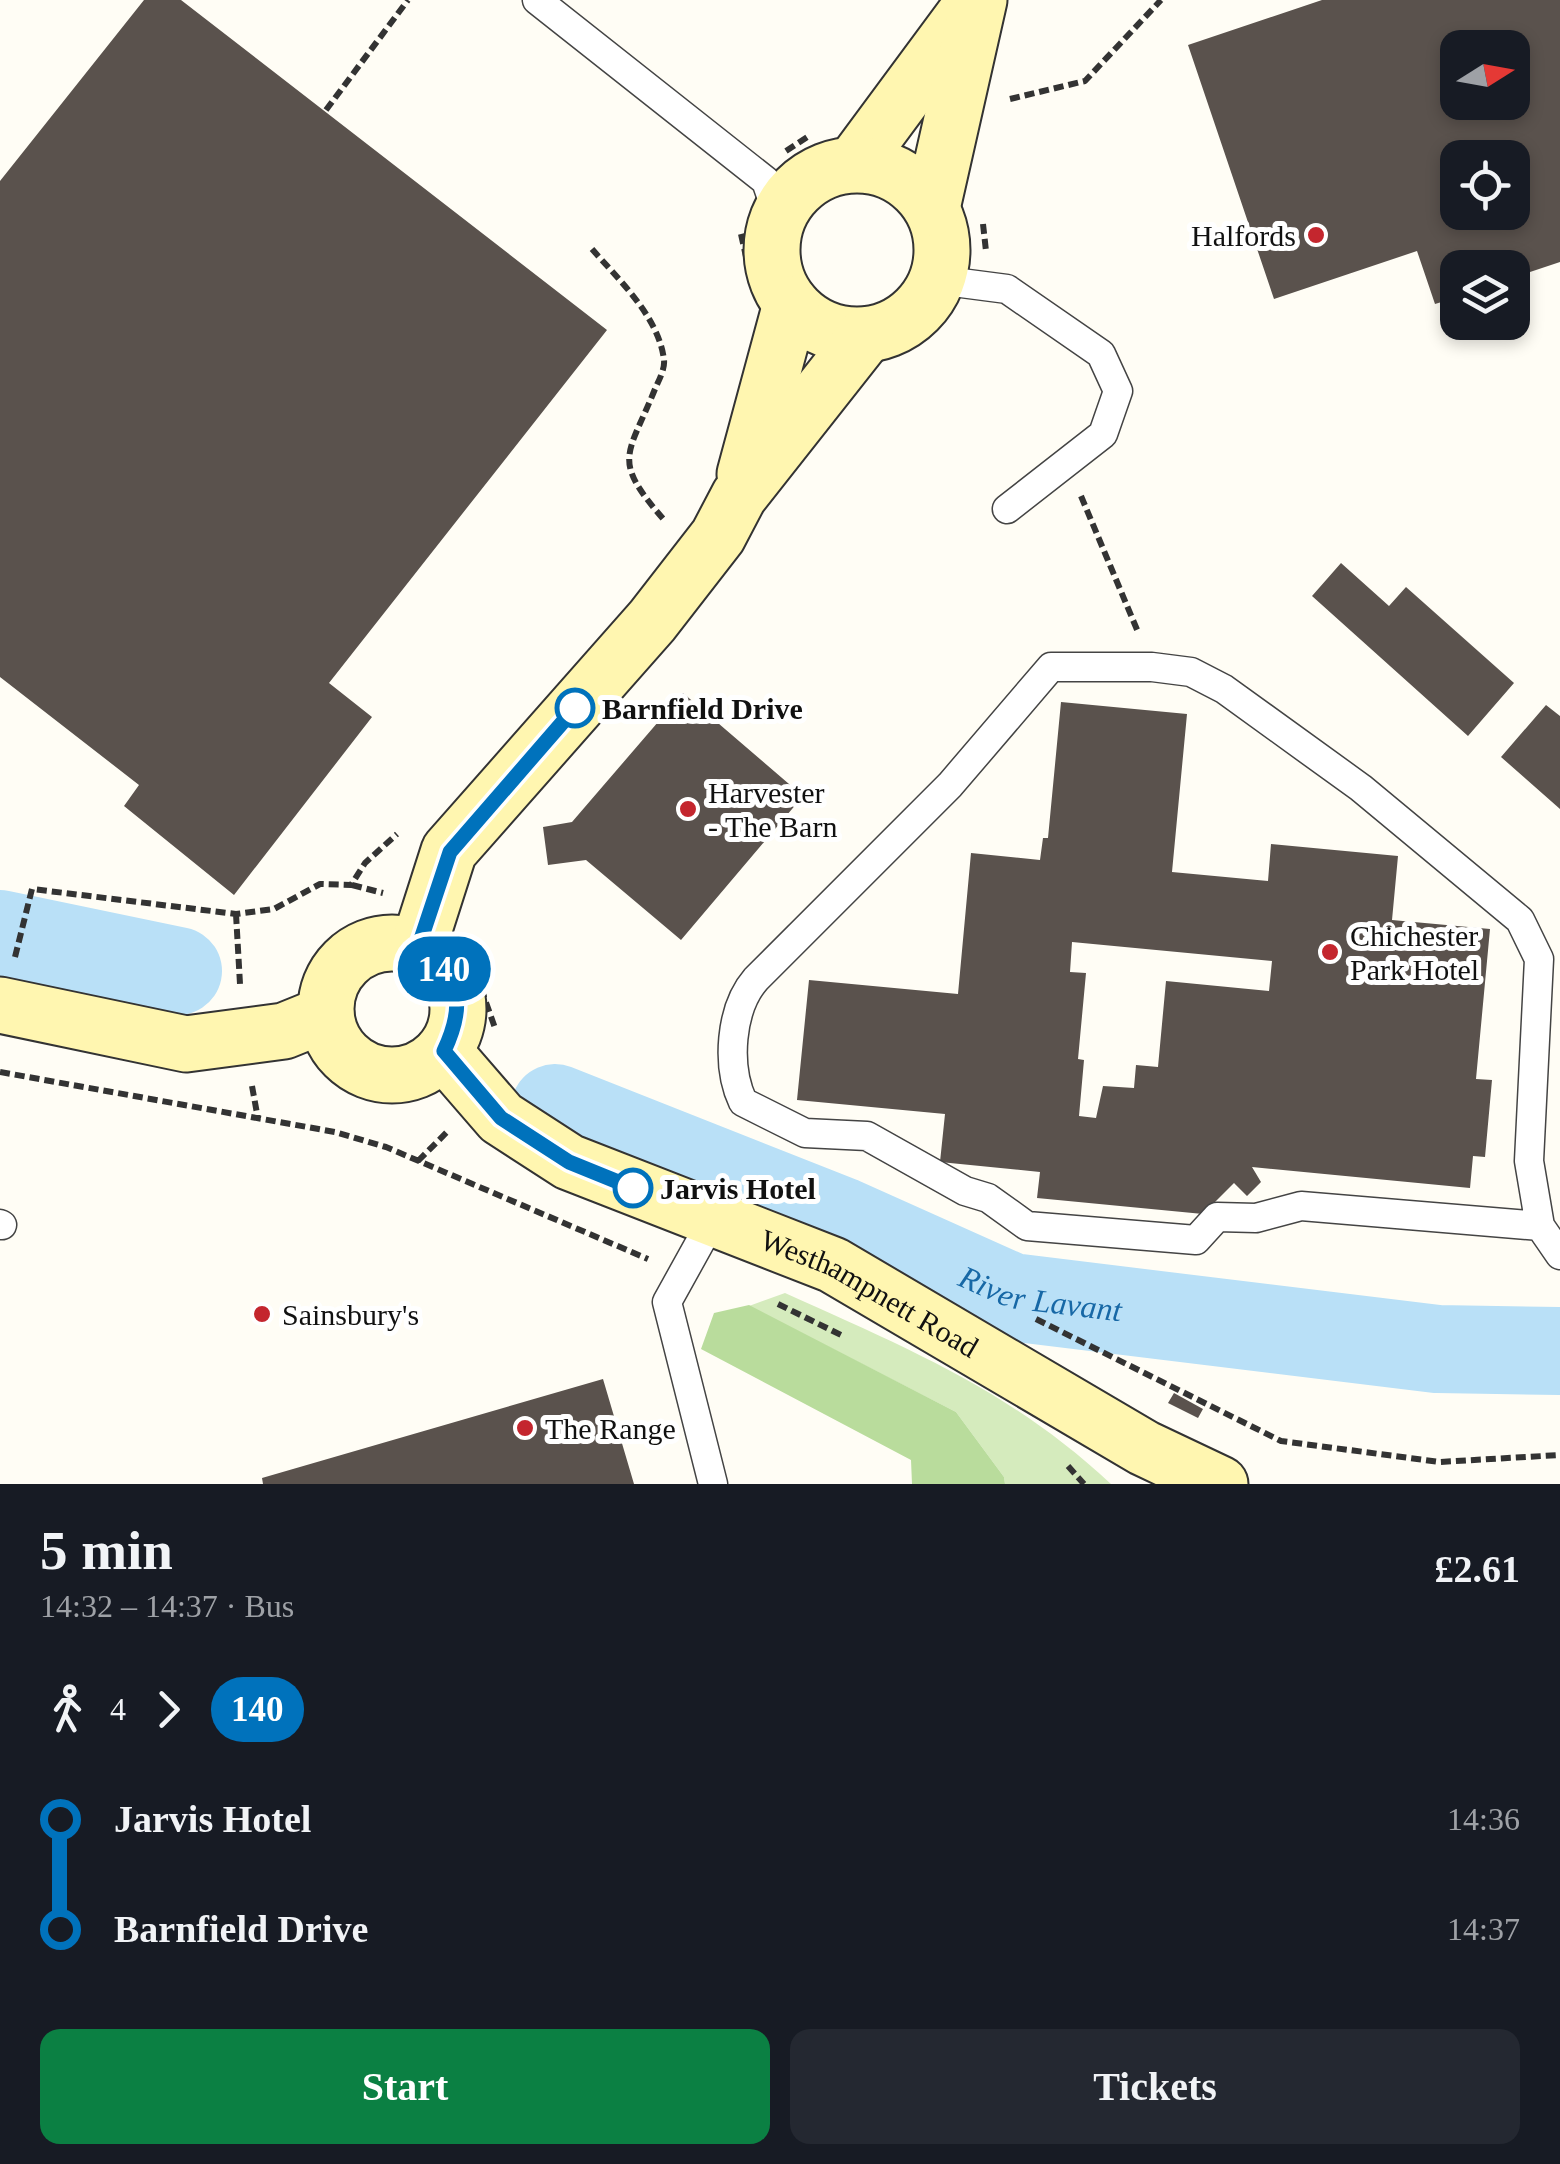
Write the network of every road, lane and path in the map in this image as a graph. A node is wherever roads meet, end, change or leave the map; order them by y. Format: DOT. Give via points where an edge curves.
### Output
graph roads {
  1 [pos="408,0"];
  2 [pos="537,0"];
  3 [pos="977,0"];
  4 [pos="1162,0"];
  5 [pos="993,104"];
  6 [pos="326,110"];
  7 [pos="836,147"];
  8 [pos="772,198"];
  9 [pos="932,208"];
  10 [pos="592,250"];
  11 [pos="938,280"];
  12 [pos="771,297"];
  13 [pos="866,336"];
  14 [pos="1067,462"];
  15 [pos="739,496"];
  16 [pos="1007,509"];
  17 [pos="672,529"];
  18 [pos="1152,667"];
  19 [pos="409,822"];
  20 [pos="418,948"];
  21 [pos="1,1005"];
  22 [pos="326,1014"];
  23 [pos="444,1051"];
  24 [pos="0,1072"];
  25 [pos="1546,1091"];
  26 [pos="714,1219"];
  27 [pos="1540,1226"];
  28 [pos="1560,1255"];
  29 [pos="685,1270"];
  30 [pos="986,1355"];
  31 [pos="1560,1455"];
  32 [pos="1159,1466"];
  33 [pos="713,1484"];
  34 [pos="1220,1484"];
  1 -- 6 [label="path"];
  2 -- 8 [label="lane"];
  3 -- 7 [label="street"];
  3 -- 9 [label="street"];
  4 -- 5 [label="path" via="1085,81"];
  7 -- 8 [label="street" via="830,168"];
  7 -- 8 [label="path" via="783,152"];
  7 -- 9 [label="street" via="899,174"];
  8 -- 12 [label="street"];
  8 -- 12 [label="path" via="739,222"];
  9 -- 11 [label="street" via="943,255"];
  10 -- 17 [label="path" via="657,332 665,364 632,436 630,459 633,484"];
  11 -- 13 [label="street" via="902,323"];
  11 -- 14 [label="lane" via="1008,289 1102,354 1118,391 1103,434"];
  12 -- 13 [label="street" via="838,334"];
  12 -- 15 [label="street"];
  13 -- 15 [label="street"];
  14 -- 16 [label="lane"];
  14 -- 18 [label="path"];
  15 -- 20 [label="street" via="718,536 652,621 450,852"];
  18 -- 25 [label="lane" via="1192,672 1224,690 1361,788 1520,920 1540,959"];
  18 -- 27 [label="lane" via="1051,667 950,785 756,979 737,1017 732,1061 743,1102 806,1133 867,1136 988,1198 1027,1226 1196,1240 1217,1217 1256,1218 1301,1206"];
  19 -- 21 [label="path" via="365,863 352,885 320,884 274,909 236,914 32,888"];
  20 -- 22 [label="street" via="398,942 354,954 337,970"];
  20 -- 23 [label="street" via="451,978 458,1001"];
  21 -- 22 [label="street" via="186,1044 284,1031"];
  22 -- 23 [label="street" via="342,1052 382,1075 426,1066"];
  23 -- 26 [label="street, Westhampnett Road" via="501,1118 569,1162"];
  24 -- 29 [label="path" via="336,1132"];
  25 -- 27 [label="lane" via="1529,1161"];
  26 -- 29 [label="lane"];
  26 -- 30 [label="street, Westhampnett Road" via="833,1265"];
  27 -- 28 [label="lane"];
  29 -- 33 [label="lane" via="667,1302"];
  30 -- 31 [label="path" via="1009,1306 1281,1441 1440,1462"];
  30 -- 32 [label="street, Westhampnett Road"];
  32 -- 34 [label="street, Westhampnett Road"];
}
